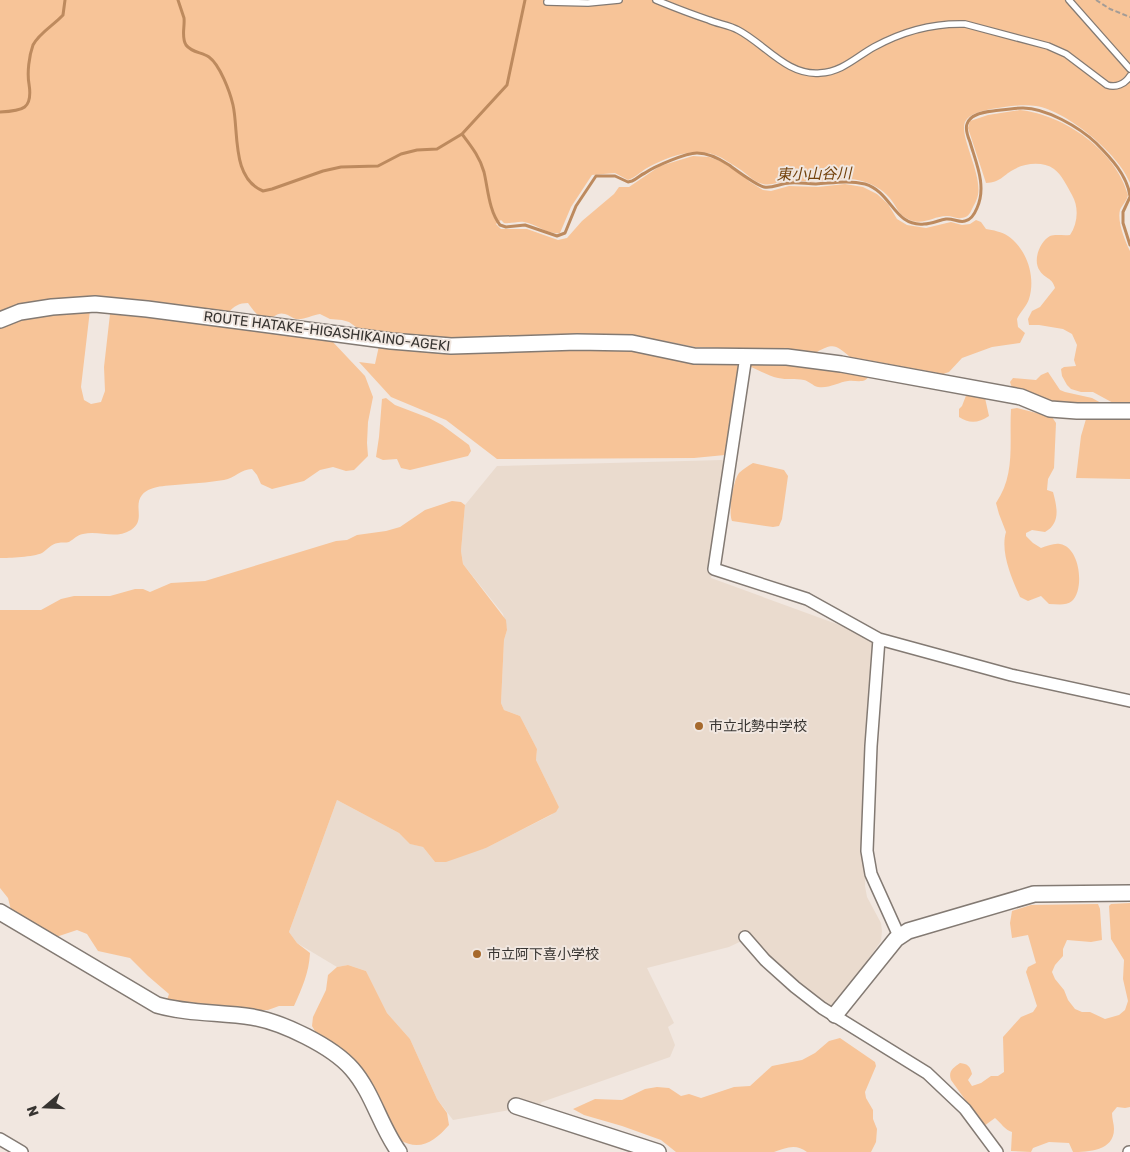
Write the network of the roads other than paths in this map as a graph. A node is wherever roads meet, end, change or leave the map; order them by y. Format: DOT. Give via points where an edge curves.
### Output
graph roads {
  1 [pos="619,0"];
  2 [pos="656,0"];
  3 [pos="1068,0"];
  4 [pos="547,2"];
  5 [pos="1130,69"];
  6 [pos="1130,76"];
  7 [pos="0,320"];
  8 [pos="746,356"];
  9 [pos="1130,411"];
  10 [pos="879,639"];
  11 [pos="1130,701"];
  12 [pos="1130,893"];
  13 [pos="0,912"];
  14 [pos="899,936"];
  15 [pos="745,937"];
  16 [pos="834,1015"];
  17 [pos="516,1106"];
  18 [pos="0,1139"];
  19 [pos="22,1152"];
  20 [pos="399,1152"];
  21 [pos="658,1152"];
  22 [pos="997,1152"];
  1 -- 4 [label="lane"];
  2 -- 6 [label="lane" via="736,29 780,61 818,74 843,67 874,47 911,31 936,24 965,24 1048,46 1066,54 1113,87"];
  3 -- 5 [label="lane"];
  7 -- 8 [label="main road, ROUTE HATAKE-HIGASHIKAINO-AGEKI" via="20,312 95,304 434,345 632,343 694,356"];
  8 -- 9 [label="main road, ROUTE HATAKE-HIGASHIKAINO-AGEKI" via="787,356 841,364 1022,397 1050,409"];
  8 -- 10 [label="street" via="714,569 807,599"];
  10 -- 11 [label="street" via="1011,675"];
  10 -- 14 [label="street" via="867,851 871,874"];
  12 -- 14 [label="main road" via="1034,894"];
  13 -- 20 [label="main road" via="157,1005 173,1010 253,1017 317,1041 352,1069"];
  14 -- 16 [label="main road"];
  15 -- 16 [label="street" via="794,987"];
  16 -- 22 [label="street" via="927,1073 965,1110"];
  17 -- 21 [label="main road"];
  18 -- 19 [label="street"];
}
